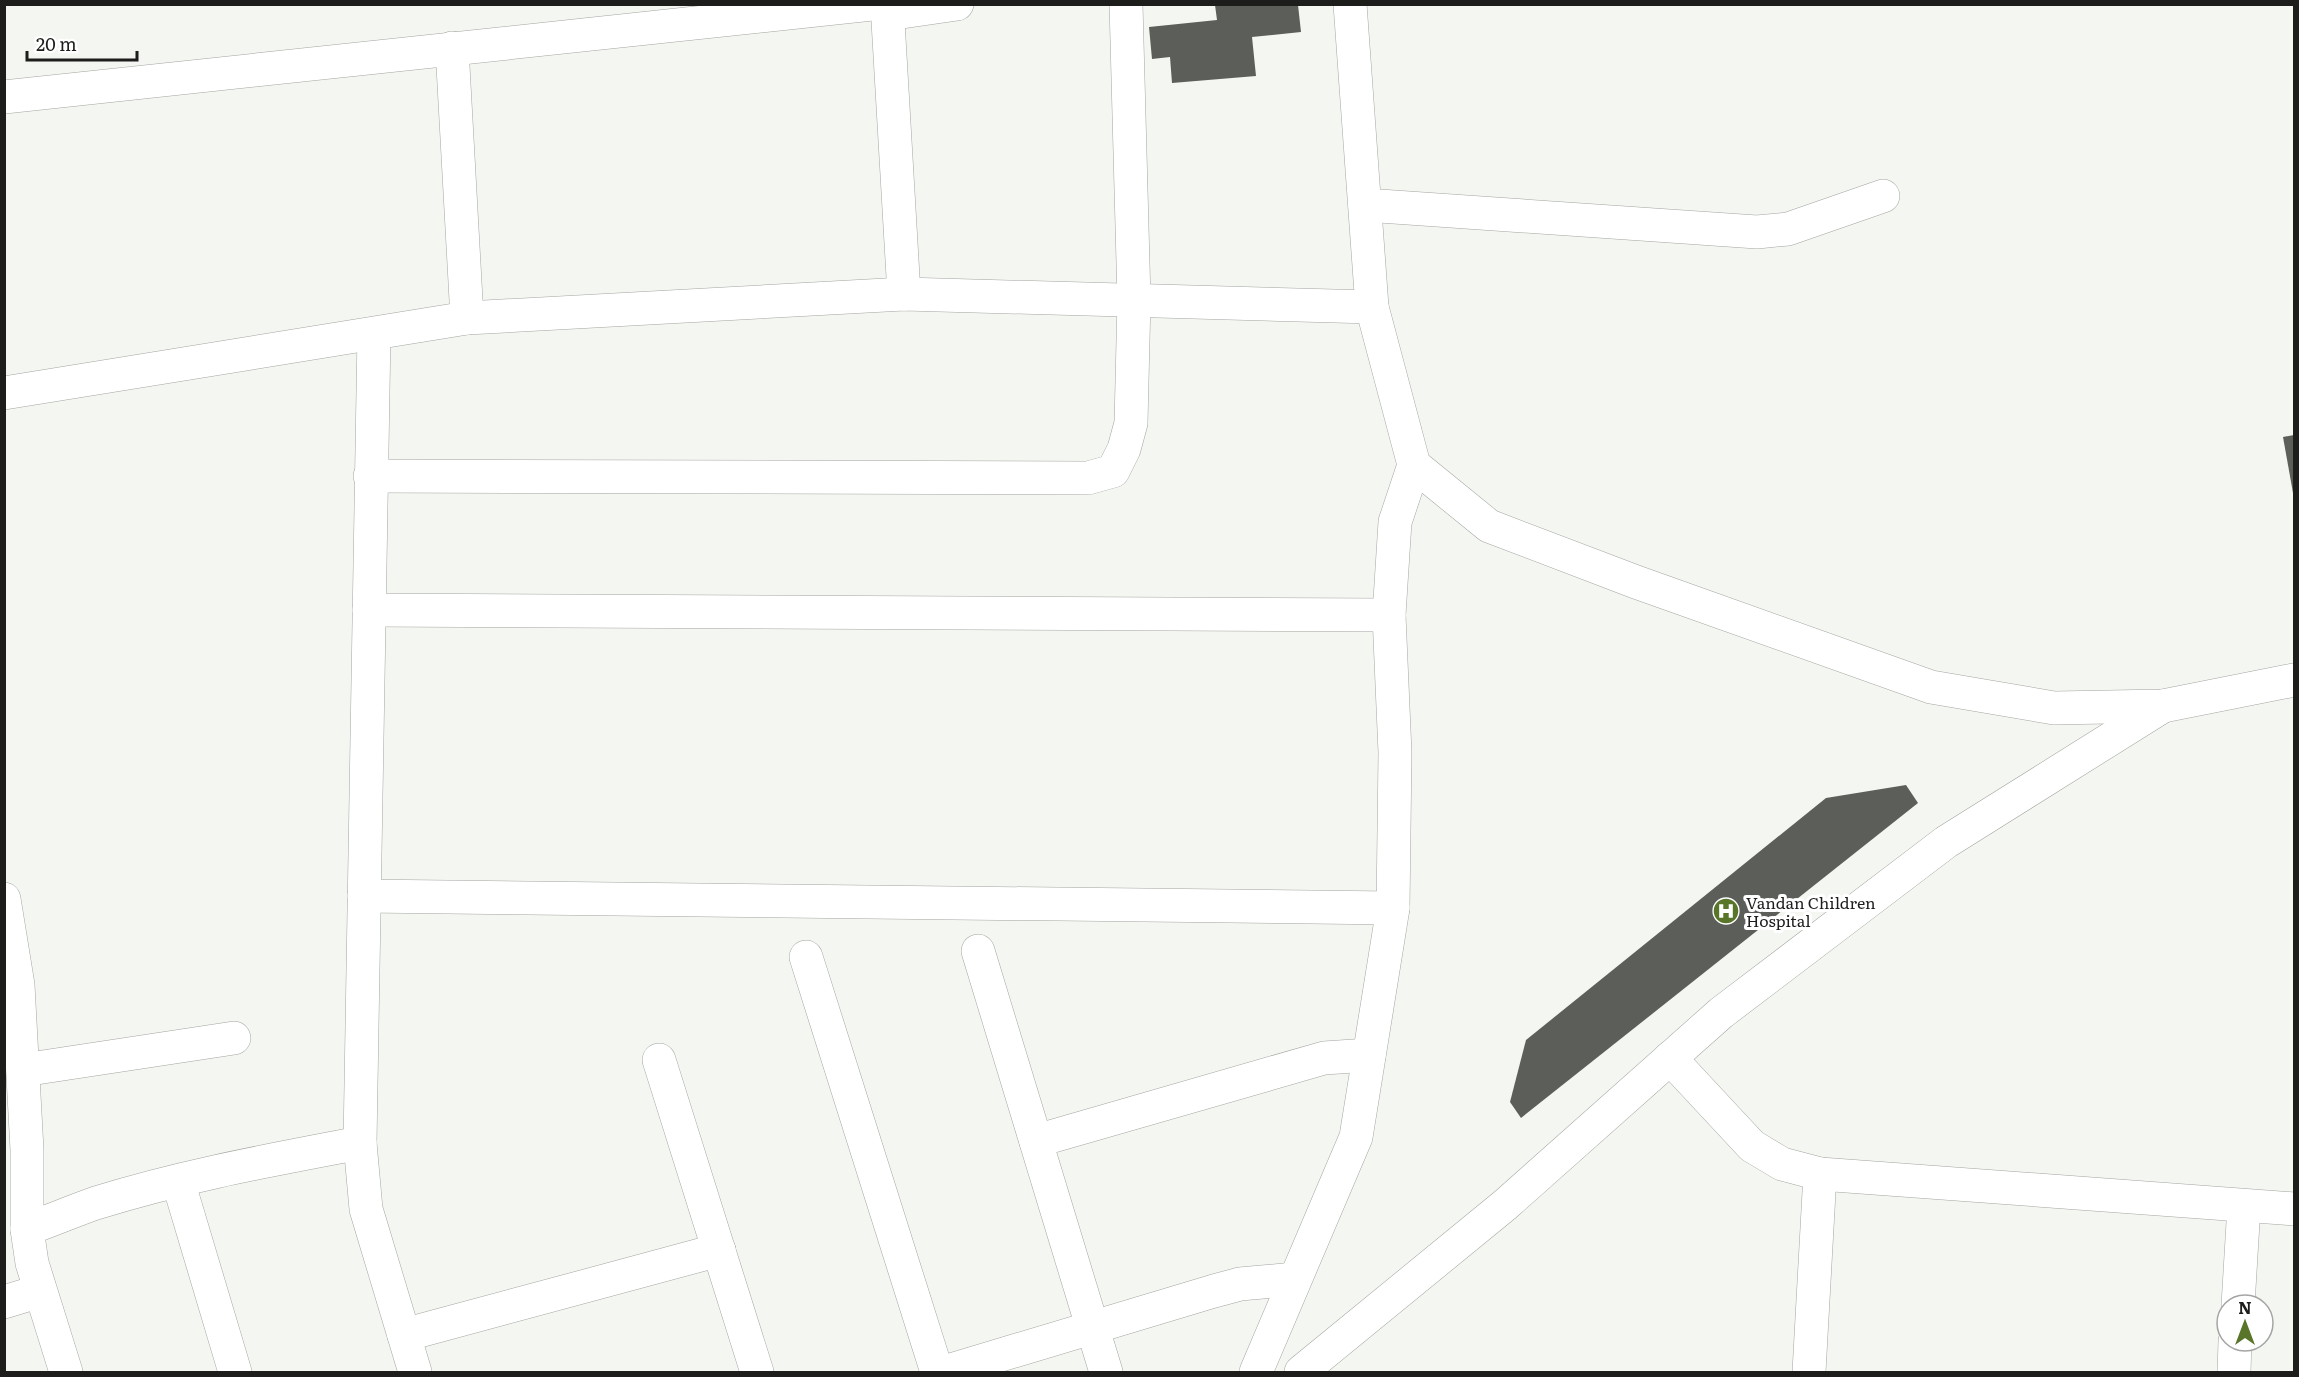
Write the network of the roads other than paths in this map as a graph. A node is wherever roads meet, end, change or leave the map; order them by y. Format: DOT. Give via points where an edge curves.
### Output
graph roads {
  1 [pos="957,4"];
  2 [pos="1126,4"];
  3 [pos="1350,4"];
  4 [pos="882,8"];
  5 [pos="452,48"];
  6 [pos="4,98"];
  7 [pos="1883,196"];
  8 [pos="1365,205"];
  9 [pos="904,294"];
  10 [pos="1134,300"];
  11 [pos="1372,307"];
  12 [pos="468,318"];
  13 [pos="374,334"];
  14 [pos="4,393"];
  15 [pos="1414,465"];
  16 [pos="370,476"];
  17 [pos="369,610"];
  18 [pos="1389,615"];
  19 [pos="2295,680"];
  20 [pos="2163,706"];
  21 [pos="364,896"];
  22 [pos="4,899"];
  23 [pos="1393,908"];
  24 [pos="978,951"];
  25 [pos="806,957"];
  26 [pos="234,1038"];
  27 [pos="1368,1055"];
  28 [pos="1670,1058"];
  29 [pos="659,1060"];
  30 [pos="23,1070"];
  31 [pos="1036,1141"];
  32 [pos="360,1143"];
  33 [pos="1820,1174"];
  34 [pos="178,1181"];
  35 [pos="2244,1206"];
  36 [pos="2295,1209"];
  37 [pos="27,1229"];
  38 [pos="719,1250"];
  39 [pos="1295,1280"];
  40 [pos="40,1291"];
  41 [pos="2239,1293"];
  42 [pos="4,1302"];
  43 [pos="1092,1327"];
  44 [pos="404,1335"];
  45 [pos="2235,1353"];
  46 [pos="66,1372"];
  47 [pos="235,1372"];
  48 [pos="415,1372"];
  49 [pos="757,1372"];
  50 [pos="937,1372"];
  51 [pos="944,1372"];
  52 [pos="1106,1372"];
  53 [pos="1256,1372"];
  54 [pos="1301,1372"];
  55 [pos="1809,1372"];
  56 [pos="2234,1372"];
  1 -- 4 [label="street"];
  2 -- 10 [label="street"];
  3 -- 8 [label="street"];
  4 -- 5 [label="street"];
  4 -- 9 [label="street"];
  5 -- 6 [label="street"];
  5 -- 12 [label="street"];
  7 -- 8 [label="street" via="1788,229 1757,232"];
  8 -- 11 [label="street"];
  9 -- 10 [label="street"];
  9 -- 12 [label="street"];
  10 -- 11 [label="street"];
  10 -- 16 [label="street" via="1131,423 1125,449 1113,471 1088,478"];
  11 -- 15 [label="street"];
  12 -- 13 [label="street"];
  13 -- 14 [label="street"];
  13 -- 16 [label="street"];
  15 -- 18 [label="street" via="1395,522"];
  15 -- 20 [label="street" via="1489,526 1931,687 2054,708"];
  16 -- 17 [label="street"];
  17 -- 18 [label="street"];
  17 -- 21 [label="street"];
  18 -- 23 [label="street" via="1395,753"];
  19 -- 20 [label="street"];
  20 -- 28 [label="street" via="1946,842 1721,1013"];
  21 -- 23 [label="street"];
  21 -- 32 [label="street"];
  22 -- 30 [label="street" via="18,985"];
  23 -- 27 [label="street"];
  24 -- 31 [label="street"];
  25 -- 50 [label="street"];
  26 -- 30 [label="street"];
  27 -- 31 [label="street" via="1324,1058"];
  27 -- 39 [label="street" via="1356,1137"];
  28 -- 33 [label="street" via="1752,1146 1782,1164"];
  28 -- 54 [label="street" via="1505,1205"];
  29 -- 38 [label="street"];
  30 -- 37 [label="street"];
  31 -- 43 [label="street"];
  32 -- 34 [label="street"];
  32 -- 44 [label="street" via="366,1209"];
  33 -- 35 [label="street"];
  33 -- 55 [label="street"];
  34 -- 37 [label="street" via="96,1203"];
  34 -- 47 [label="street"];
  35 -- 36 [label="street"];
  35 -- 41 [label="street"];
  37 -- 40 [label="street"];
  38 -- 44 [label="street"];
  38 -- 49 [label="street"];
  39 -- 43 [label="street" via="1240,1284"];
  39 -- 53 [label="street"];
  40 -- 42 [label="street"];
  40 -- 46 [label="street"];
  43 -- 51 [label="street"];
  43 -- 52 [label="street"];
  44 -- 48 [label="street"];
  45 -- 56 [label="street"];
}
